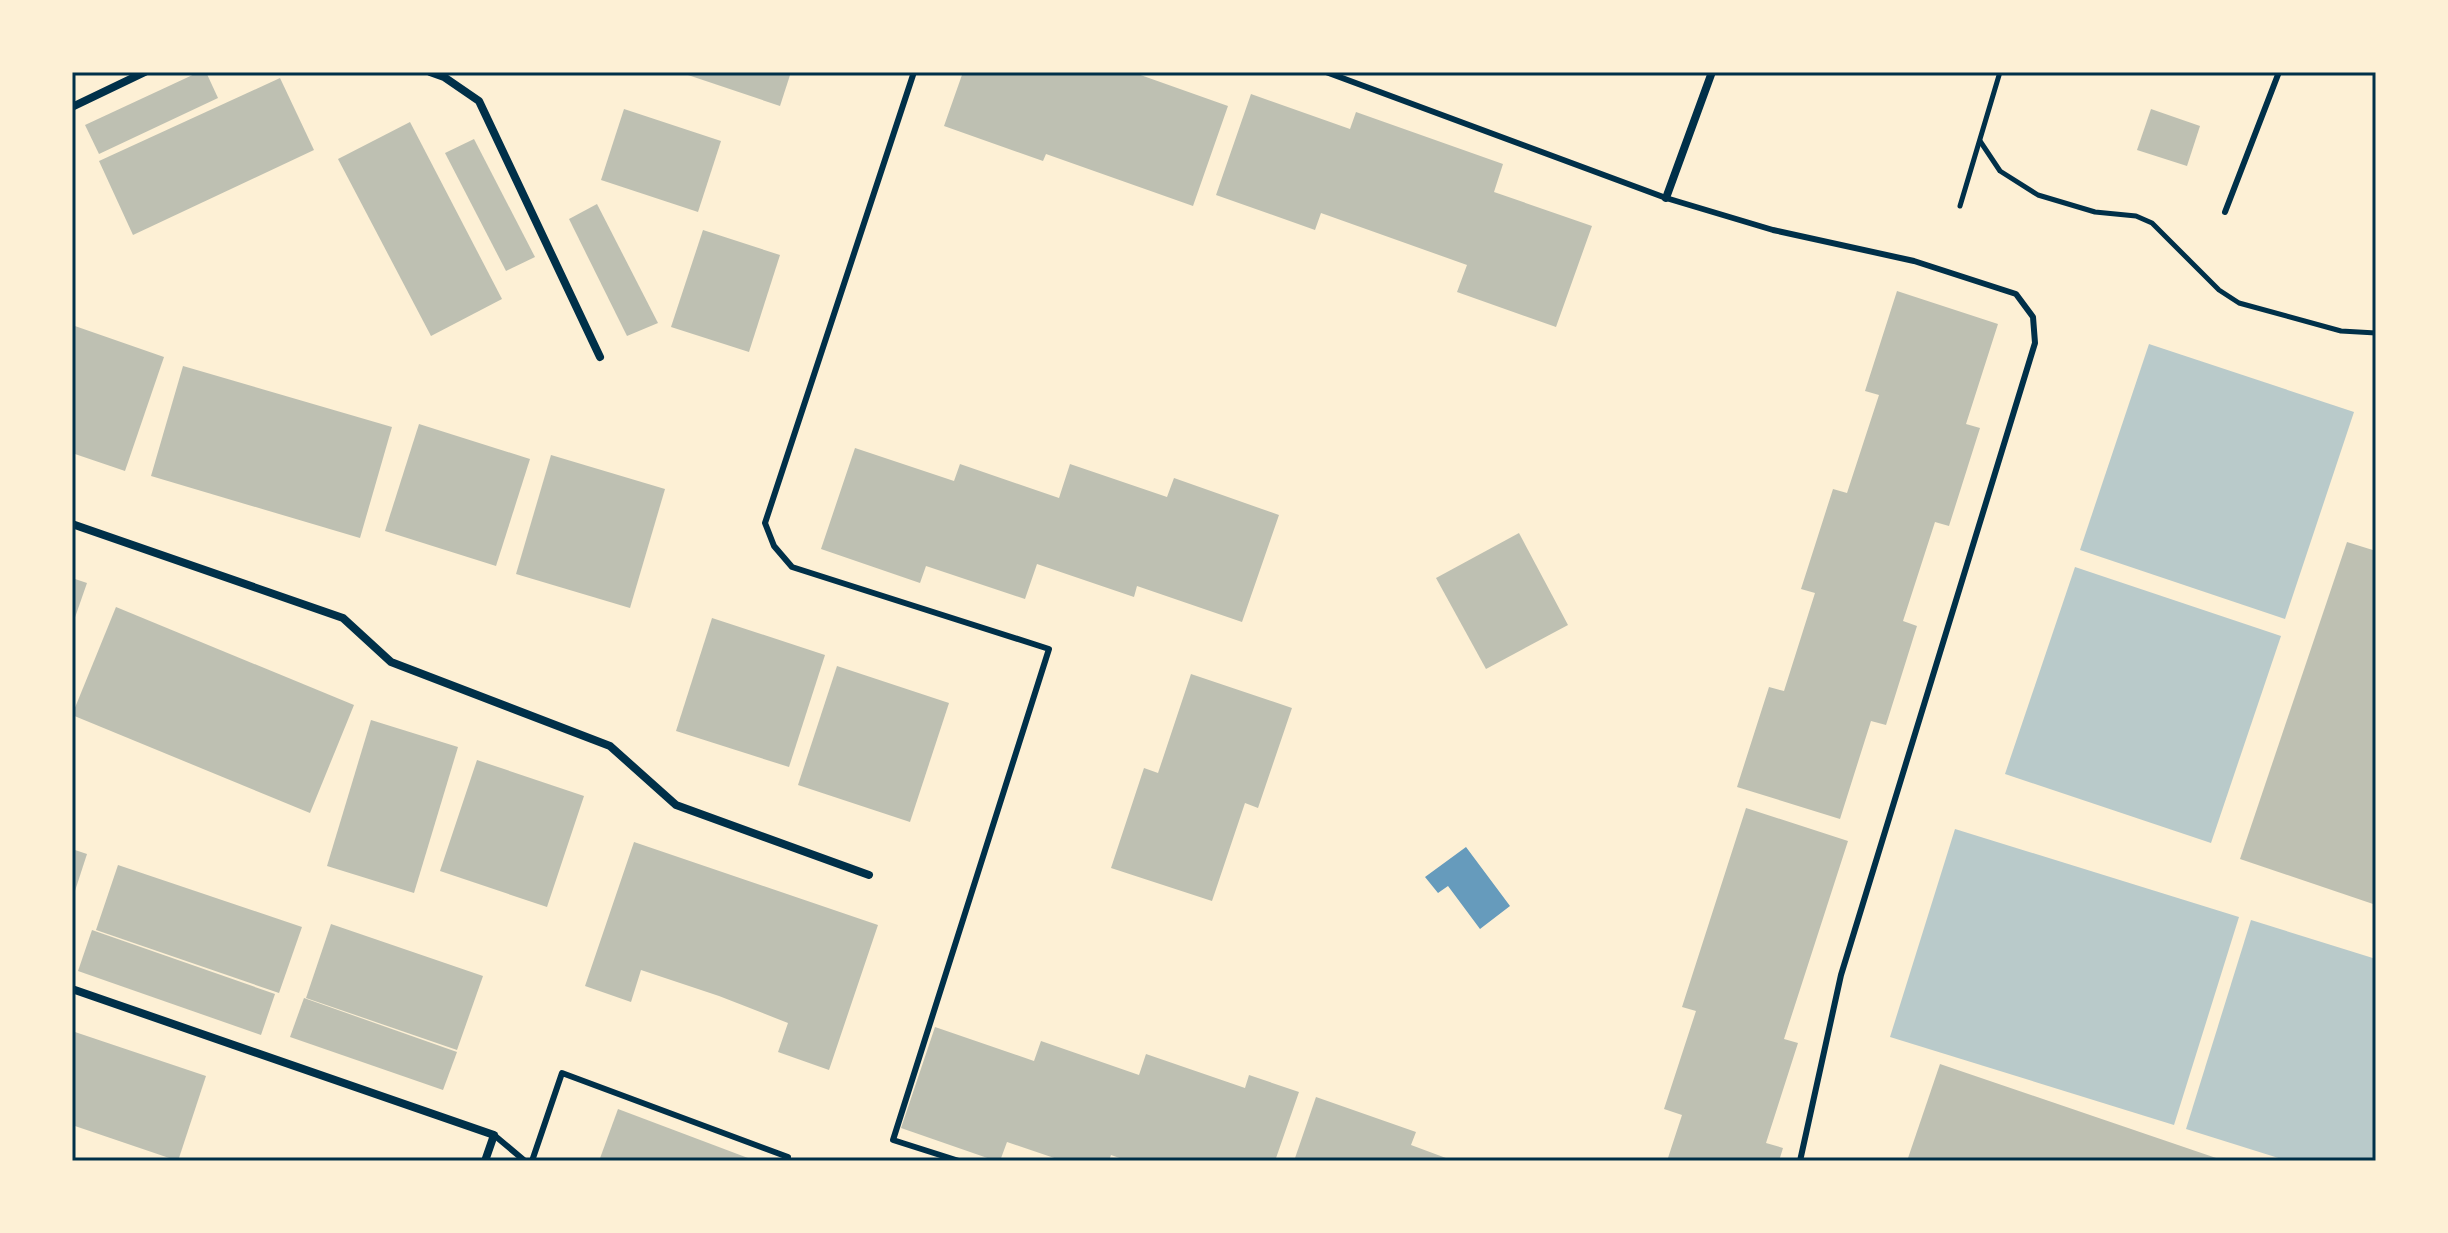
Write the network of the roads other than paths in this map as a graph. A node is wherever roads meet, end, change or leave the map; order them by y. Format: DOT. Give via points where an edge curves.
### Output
graph roads {
  1 [pos="145,72"];
  2 [pos="430,72"];
  3 [pos="914,72"];
  4 [pos="1326,72"];
  5 [pos="1712,72"];
  6 [pos="2279,72"];
  7 [pos="72,107"];
  8 [pos="1666,198"];
  9 [pos="2225,212"];
  10 [pos="600,357"];
  11 [pos="72,524"];
  12 [pos="869,875"];
  13 [pos="72,989"];
  14 [pos="494,1135"];
  15 [pos="787,1159"];
  16 [pos="485,1161"];
  17 [pos="525,1161"];
  18 [pos="532,1161"];
  19 [pos="959,1161"];
  20 [pos="1800,1161"];
  1 -- 7 [label="street"];
  2 -- 10 [label="street" via="479,101"];
  3 -- 19 [label="lane" via="765,523 774,546 792,567 1049,649 893,1140"];
  4 -- 8 [label="lane"];
  5 -- 8 [label="street"];
  6 -- 9 [label="lane"];
  8 -- 20 [label="lane" via="1987,284 2016,294 2033,317 2035,343 1841,975"];
  11 -- 12 [label="street" via="343,618 391,662 610,746 676,805"];
  13 -- 14 [label="street"];
  14 -- 16 [label="street"];
  14 -- 17 [label="lane"];
  15 -- 18 [label="lane" via="562,1073"];
}
